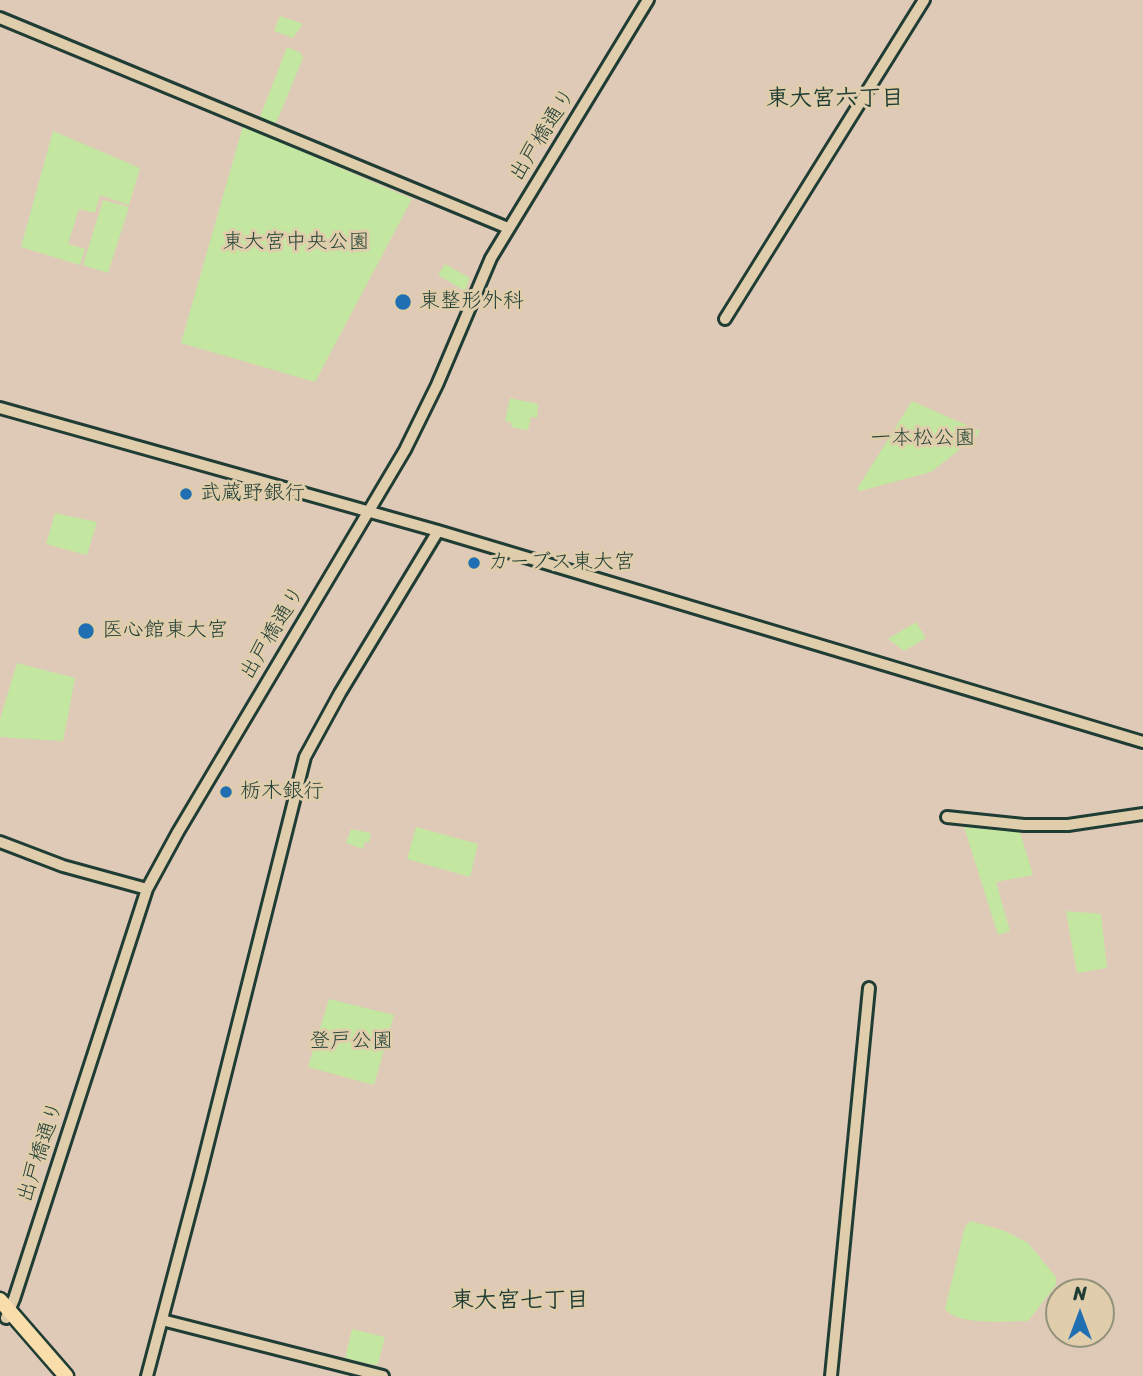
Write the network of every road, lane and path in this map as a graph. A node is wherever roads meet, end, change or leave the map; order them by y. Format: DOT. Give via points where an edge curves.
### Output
graph roads {
  1 [pos="648,0"];
  2 [pos="925,0"];
  3 [pos="0,18"];
  4 [pos="508,228"];
  5 [pos="725,319"];
  6 [pos="0,408"];
  7 [pos="369,511"];
  8 [pos="438,531"];
  9 [pos="1143,742"];
  10 [pos="1143,814"];
  11 [pos="947,817"];
  12 [pos="0,842"];
  13 [pos="147,888"];
  14 [pos="869,988"];
  15 [pos="4,1310"];
  16 [pos="162,1320"];
  17 [pos="54,1376"];
  18 [pos="66,1376"];
  19 [pos="147,1376"];
  20 [pos="383,1376"];
  21 [pos="831,1376"];
  1 -- 4 [label="street, 出戸橋通り"];
  2 -- 5 [label="street"];
  3 -- 4 [label="street"];
  4 -- 7 [label="street, 出戸橋通り" via="478,285 428,406"];
  6 -- 7 [label="street"];
  7 -- 8 [label="street"];
  7 -- 13 [label="street, 出戸橋通り"];
  8 -- 9 [label="street"];
  8 -- 16 [label="street" via="305,757"];
  10 -- 11 [label="street" via="1068,825"];
  12 -- 13 [label="street" via="63,866"];
  13 -- 15 [label="street, 出戸橋通り"];
  14 -- 21 [label="street"];
  15 -- 17 [label="main road"];
  15 -- 18 [label="main road"];
  16 -- 19 [label="street"];
  16 -- 20 [label="street"];
}
